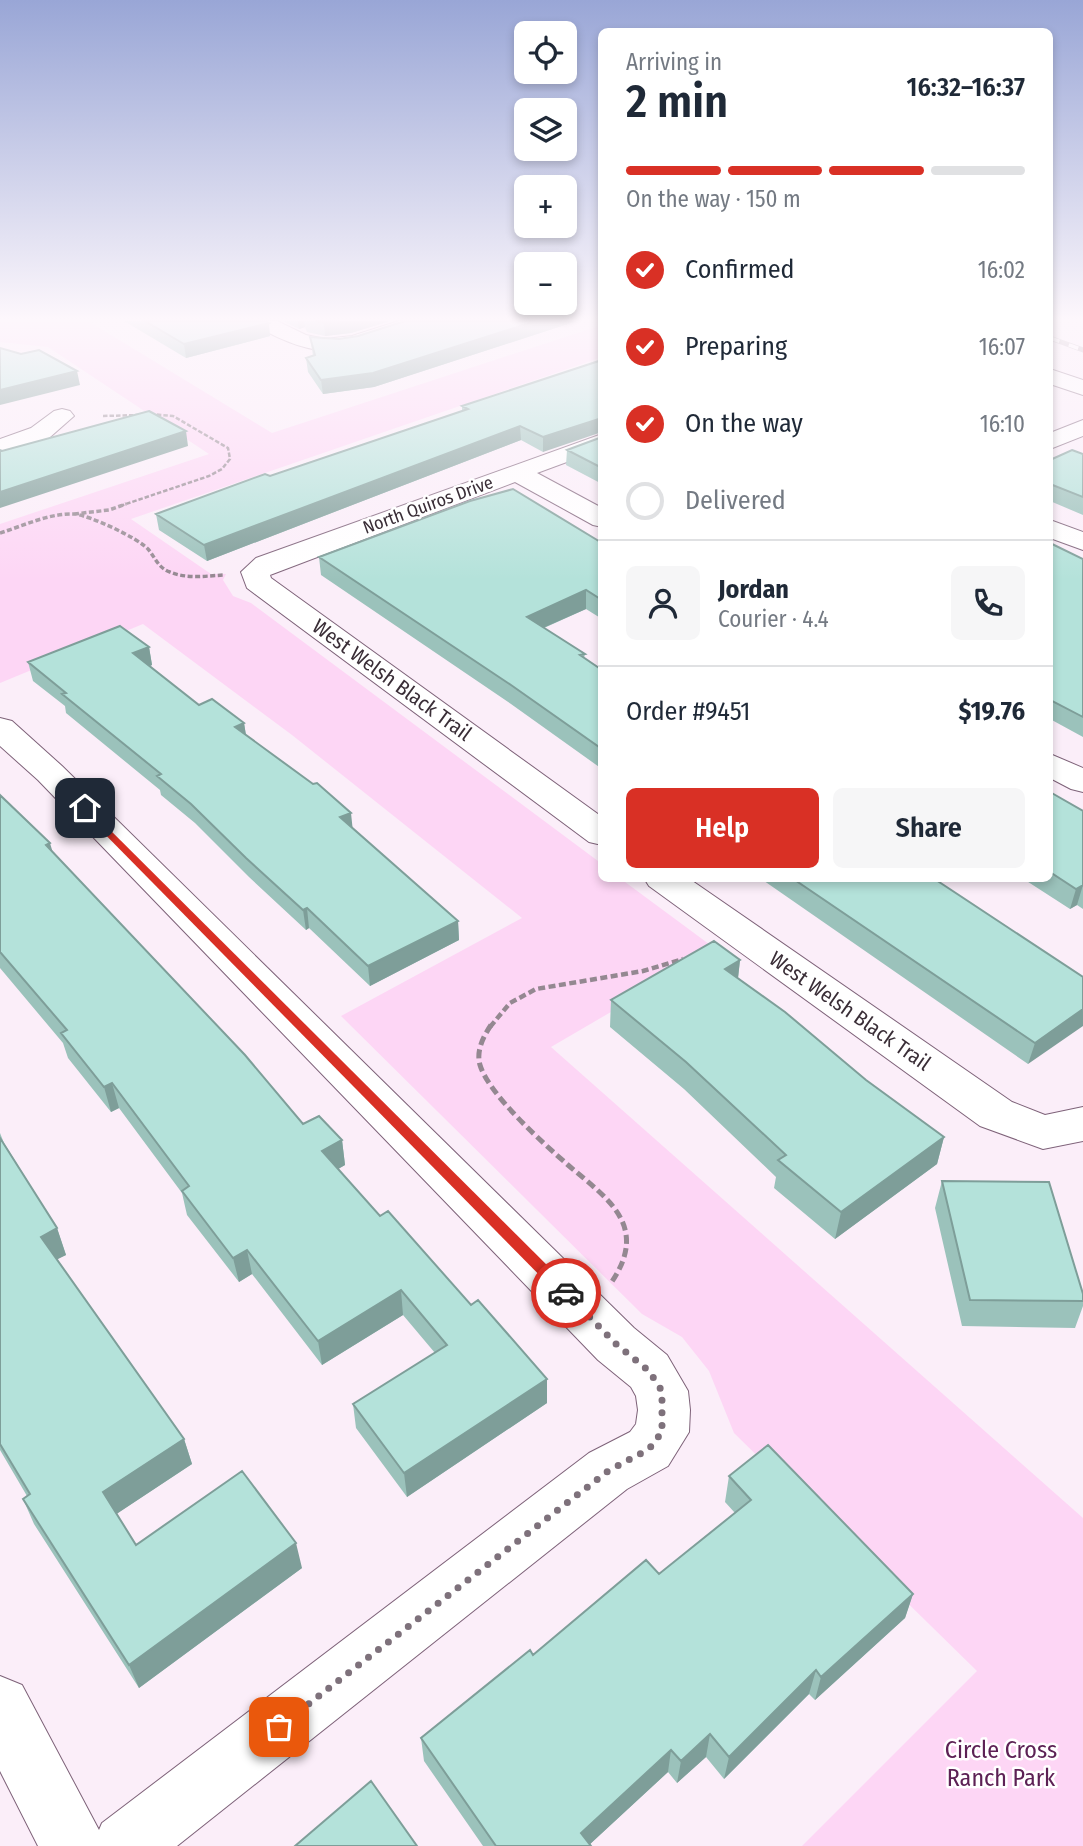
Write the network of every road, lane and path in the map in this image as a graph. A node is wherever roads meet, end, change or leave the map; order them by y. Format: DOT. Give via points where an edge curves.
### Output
graph roads {
  1 [pos="62,416"];
  2 [pos="103,416"];
  3 [pos="1083,427"];
  4 [pos="1053,441"];
  5 [pos="598,442"];
  6 [pos="0,447"];
  7 [pos="518,472"];
  8 [pos="74,514"];
  9 [pos="598,517"];
  10 [pos="1053,529"];
  11 [pos="0,533"];
  12 [pos="1083,542"];
  13 [pos="243,574"];
  14 [pos="0,728"];
  15 [pos="1053,766"];
  16 [pos="1083,782"];
  17 [pos="598,831"];
  18 [pos="668,882"];
  19 [pos="691,955"];
  20 [pos="1063,1128"];
  21 [pos="605,1290"];
  22 [pos="0,1707"];
  23 [pos="73,1846"];
  24 [pos="125,1846"];
  1 -- 6 [label="street" via="40,433"];
  2 -- 8 [label="path" via="173,416 228,448 230,460 219,472 180,487 109,510"];
  3 -- 4 [label="street"];
  5 -- 7 [label="street, North Quiros Drive"];
  7 -- 9 [label="street"];
  7 -- 13 [label="street, North Quiros Drive"];
  8 -- 11 [label="path"];
  8 -- 13 [label="path" via="89,517 150,549 165,569 188,575"];
  10 -- 12 [label="street"];
  13 -- 17 [label="street, West Welsh Black Trail"];
  14 -- 24 [label="street" via="50,773 616,1344 649,1371 662,1391 662,1432 649,1449 608,1471"];
  15 -- 16 [label="street"];
  18 -- 20 [label="street, West Welsh Black Trail" via="996,1114"];
  19 -- 21 [label="path" via="637,972 541,989 517,998 483,1036 480,1068 494,1087 619,1213 625,1256"];
  22 -- 23 [label="street"];
}
